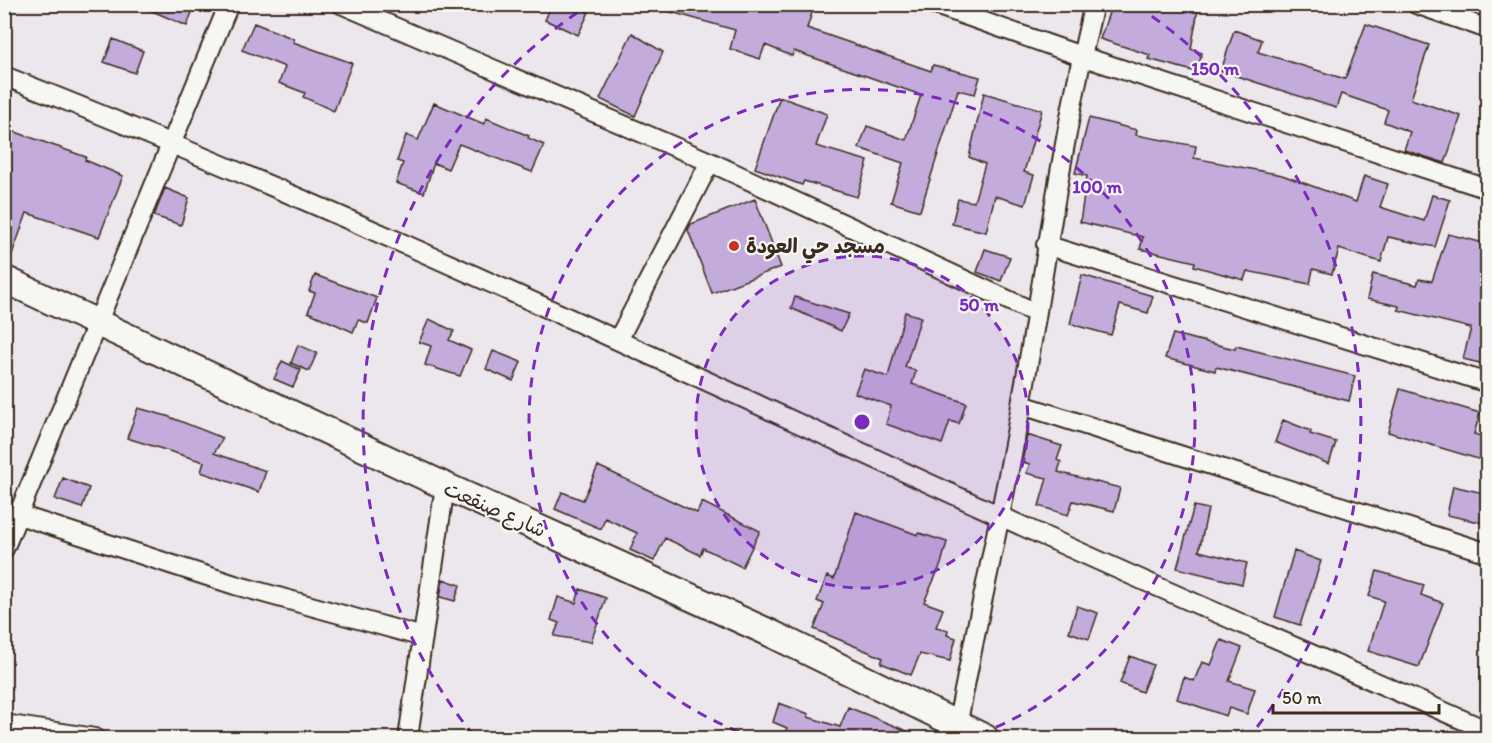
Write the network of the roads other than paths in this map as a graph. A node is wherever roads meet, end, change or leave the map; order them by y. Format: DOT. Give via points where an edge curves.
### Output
graph roads {
  1 [pos="229,4"];
  2 [pos="341,4"];
  3 [pos="933,4"];
  4 [pos="1094,4"];
  5 [pos="1416,4"];
  6 [pos="1488,29"];
  7 [pos="1081,56"];
  8 [pos="4,76"];
  9 [pos="173,142"];
  10 [pos="710,162"];
  11 [pos="1488,189"];
  12 [pos="1046,245"];
  13 [pos="4,279"];
  14 [pos="1036,313"];
  15 [pos="97,323"];
  16 [pos="618,340"];
  17 [pos="1488,383"];
  18 [pos="1022,405"];
  19 [pos="445,486"];
  20 [pos="19,514"];
  21 [pos="1000,516"];
  22 [pos="4,549"];
  23 [pos="1488,553"];
  24 [pos="423,637"];
  25 [pos="4,723"];
  26 [pos="1488,731"];
  27 [pos="956,732"];
  28 [pos="95,738"];
  29 [pos="408,738"];
  30 [pos="986,738"];
  1 -- 9 [label="street"];
  2 -- 10 [label="street"];
  3 -- 7 [label="street"];
  4 -- 7 [label="street"];
  5 -- 6 [label="street"];
  7 -- 11 [label="street"];
  7 -- 12 [label="street"];
  8 -- 9 [label="street"];
  9 -- 15 [label="street"];
  9 -- 16 [label="street"];
  10 -- 14 [label="street"];
  10 -- 16 [label="street"];
  12 -- 14 [label="street"];
  12 -- 17 [label="street"];
  13 -- 15 [label="street, شارع صنقعت"];
  14 -- 18 [label="street"];
  15 -- 19 [label="street, شارع صنقعت"];
  15 -- 20 [label="street"];
  16 -- 21 [label="street"];
  18 -- 21 [label="street"];
  18 -- 23 [label="street"];
  19 -- 24 [label="street"];
  19 -- 27 [label="street, شارع صنقعت" via="770,633"];
  20 -- 22 [label="street"];
  20 -- 24 [label="street" via="235,585"];
  21 -- 26 [label="street"];
  21 -- 27 [label="street"];
  24 -- 29 [label="street"];
  25 -- 28 [label="street"];
  27 -- 30 [label="street, شارع صنقعت"];
}
